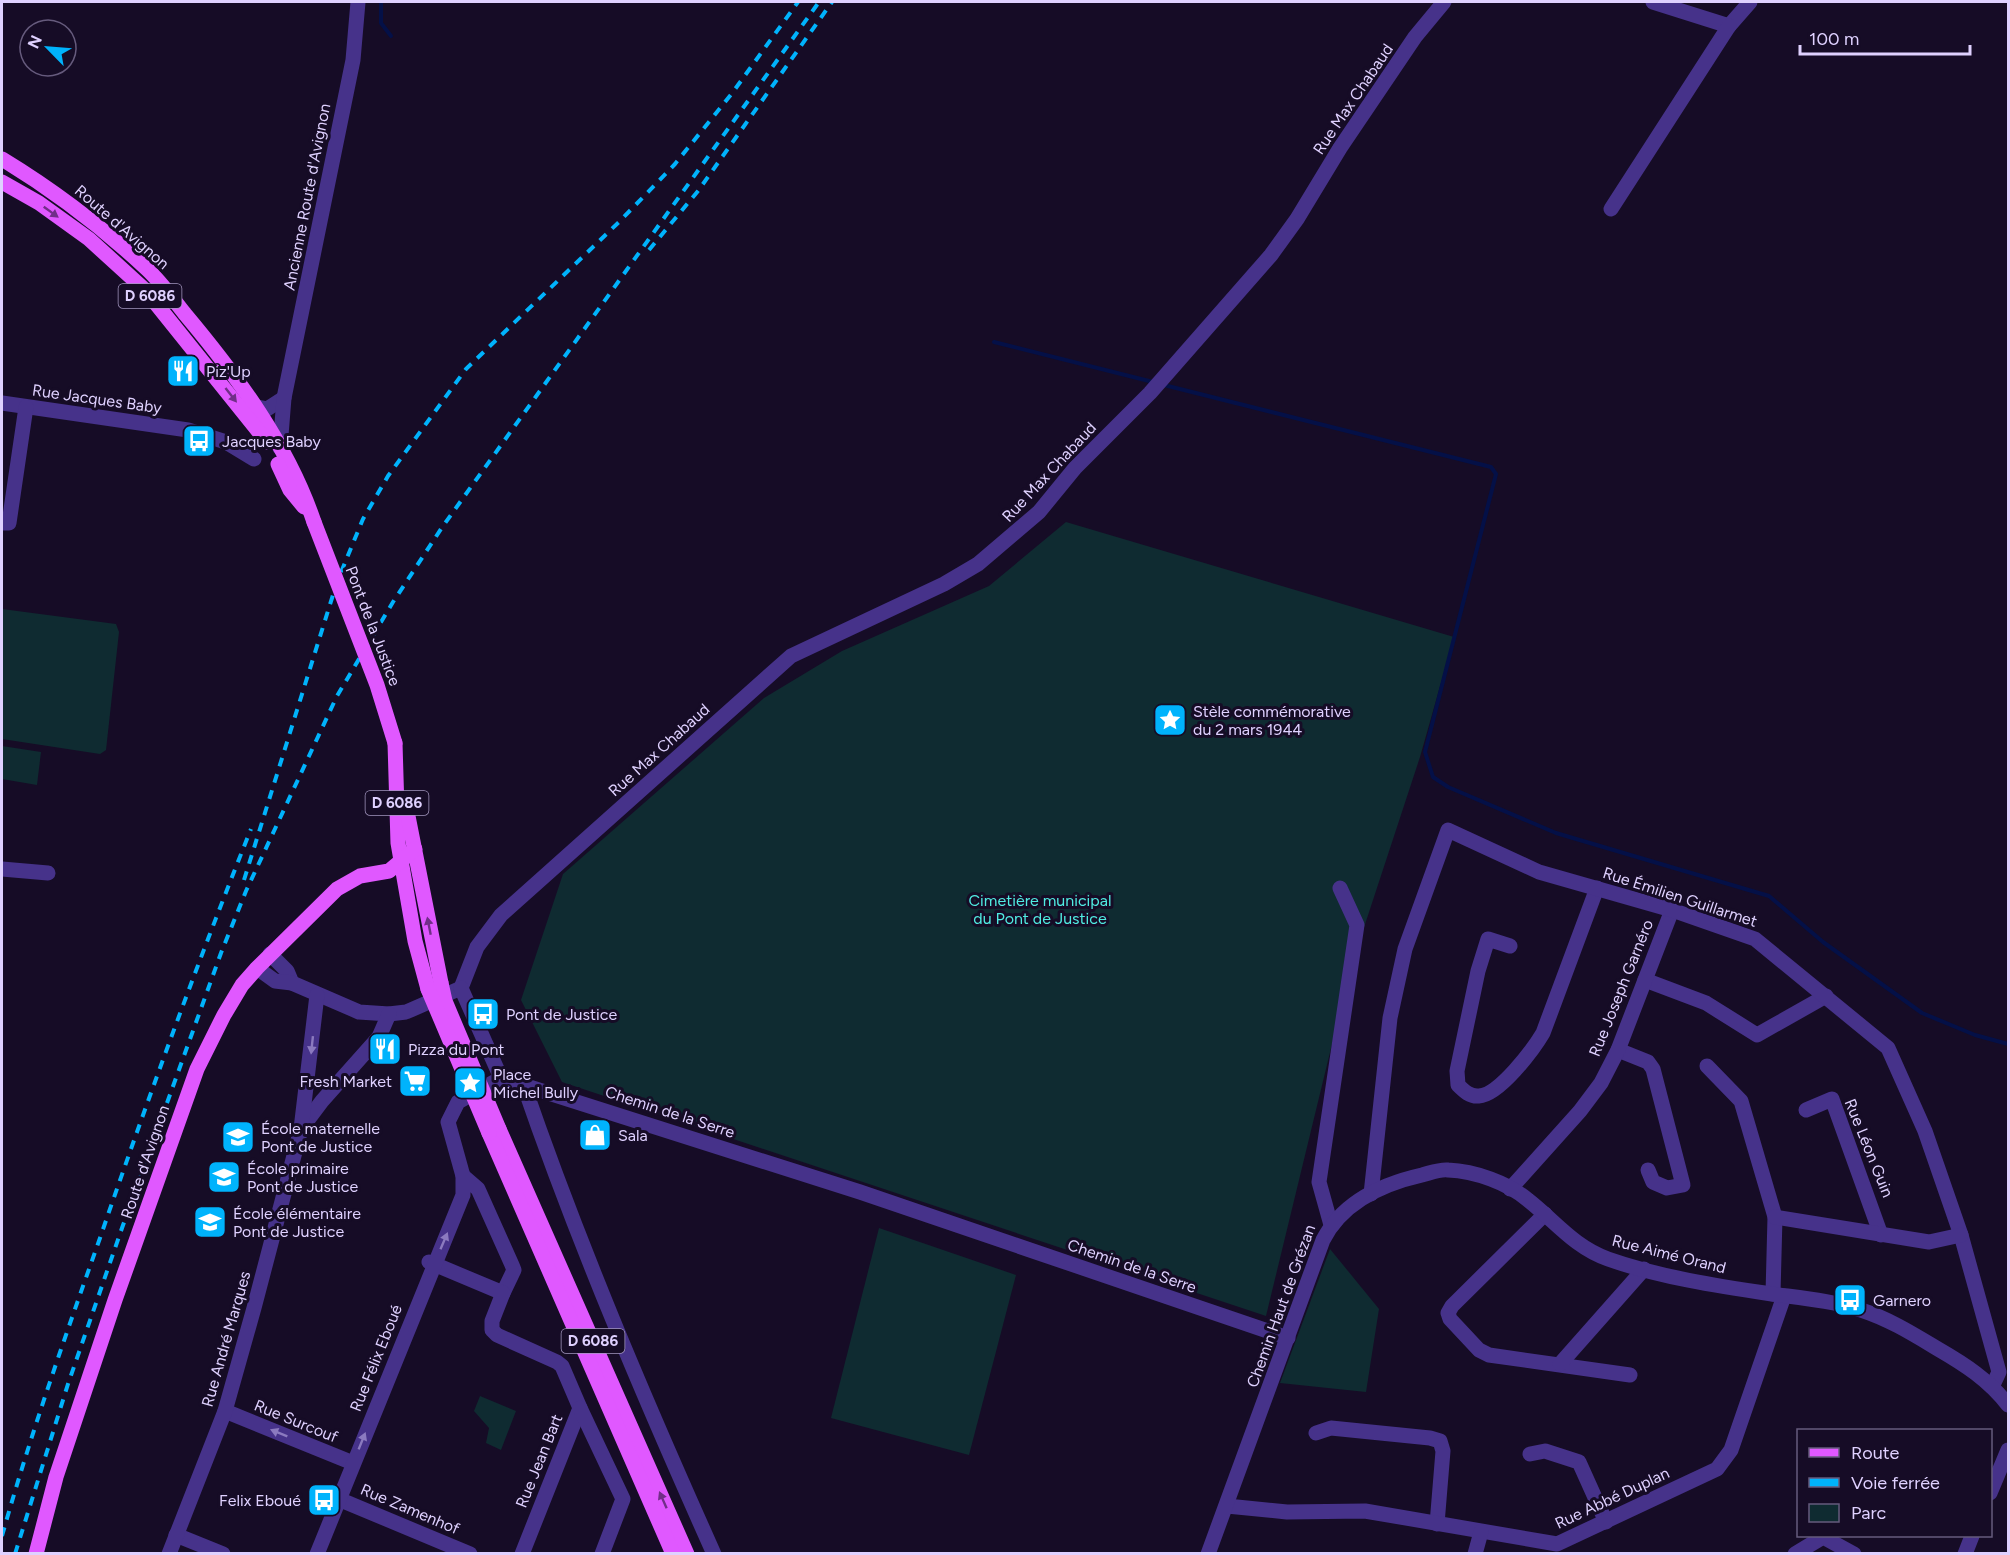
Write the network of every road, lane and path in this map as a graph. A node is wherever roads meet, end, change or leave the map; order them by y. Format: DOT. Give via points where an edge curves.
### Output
graph roads {
  1 [pos="358,2"];
  2 [pos="1444,2"];
  3 [pos="1653,2"];
  4 [pos="1750,2"];
  5 [pos="1729,26"];
  6 [pos="2,159"];
  7 [pos="2,182"];
  8 [pos="1611,209"];
  9 [pos="284,398"];
  10 [pos="2,404"];
  11 [pos="26,407"];
  12 [pos="256,407"];
  13 [pos="280,448"];
  14 [pos="254,459"];
  15 [pos="314,522"];
  16 [pos="2,523"];
  17 [pos="395,743"];
  18 [pos="415,849"];
  19 [pos="401,863"];
  20 [pos="2,869"];
  21 [pos="48,873"];
  22 [pos="1340,888"];
  23 [pos="1597,888"];
  24 [pos="1672,910"];
  25 [pos="1510,946"];
  26 [pos="270,954"];
  27 [pos="257,968"];
  28 [pos="1645,980"];
  29 [pos="292,983"];
  30 [pos="434,986"];
  31 [pos="461,987"];
  32 [pos="317,995"];
  33 [pos="1826,996"];
  34 [pos="389,1014"];
  35 [pos="1618,1050"];
  36 [pos="1707,1066"];
  37 [pos="501,1078"];
  38 [pos="523,1083"];
  39 [pos="306,1095"];
  40 [pos="322,1101"];
  41 [pos="1806,1110"];
  42 [pos="301,1129"];
  43 [pos="1648,1170"];
  44 [pos="463,1176"];
  45 [pos="1510,1189"];
  46 [pos="1371,1194"];
  47 [pos="1545,1214"];
  48 [pos="1775,1217"];
  49 [pos="1331,1225"];
  50 [pos="1881,1235"];
  51 [pos="1961,1235"];
  52 [pos="432,1263"];
  53 [pos="1644,1269"];
  54 [pos="503,1293"];
  55 [pos="1779,1295"];
  56 [pos="1288,1338"];
  57 [pos="1560,1364"];
  58 [pos="1630,1375"];
  59 [pos="1992,1387"];
  60 [pos="2008,1405"];
  61 [pos="580,1408"];
  62 [pos="225,1411"];
  63 [pos="1316,1433"];
  64 [pos="2008,1450"];
  65 [pos="1530,1454"];
  66 [pos="353,1463"];
  67 [pos="1992,1488"];
  68 [pos="338,1498"];
  69 [pos="1227,1506"];
  70 [pos="1606,1522"];
  71 [pos="1437,1524"];
  72 [pos="1481,1532"];
  73 [pos="176,1535"];
  74 [pos="1821,1537"];
  75 [pos="1825,1537"];
  76 [pos="1972,1537"];
  77 [pos="1555,1549"];
  78 [pos="683,1553"];
  79 [pos="36,1554"];
  80 [pos="169,1554"];
  81 [pos="223,1554"];
  82 [pos="317,1554"];
  83 [pos="471,1554"];
  84 [pos="522,1554"];
  85 [pos="602,1554"];
  86 [pos="714,1554"];
  87 [pos="1208,1554"];
  88 [pos="1475,1554"];
  89 [pos="1795,1554"];
  90 [pos="1854,1554"];
  91 [pos="1965,1554"];
  1 -- 9 [label="street, Ancienne Route d'Avignon" via="353,60"];
  2 -- 31 [label="street, Rue Max Chabaud" via="1415,37 1271,255 1039,512 978,564 944,584 791,656 501,915 477,947"];
  3 -- 5 [label="street"];
  4 -- 5 [label="street"];
  5 -- 8 [label="street"];
  6 -- 12 [label="main road, Route d'Avignon / D 6086" via="45,185 148,270 209,342"];
  7 -- 15 [label="main road, Route d'Avignon / D 6086, one-way" via="89,239 145,290 267,443 290,490"];
  9 -- 12 [label="street" via="267,409"];
  9 -- 13 [label="street, Ancienne Route d'Avignon"];
  10 -- 11 [label="street, Rue Jacques Baby"];
  11 -- 14 [label="street, Rue Jacques Baby" via="188,430 226,442"];
  11 -- 16 [label="street" via="9,523"];
  12 -- 13 [label="main road, Route d'Avignon / D 6086"];
  13 -- 15 [label="main road, Route d'Avignon / D 6086" via="303,490"];
  15 -- 17 [label="main road, Pont de la Justice / D 6086, bridge" via="377,685"];
  17 -- 18 [label="main road, D 6086"];
  17 -- 19 [label="main road, D 6086"];
  18 -- 19 [label="main road"];
  30 -- 18 [label="main road, D 6086, one-way"];
  19 -- 26 [label="main road, Route d'Avignon" via="389,871 360,876 337,889"];
  19 -- 30 [label="main road, D 6086" via="415,941"];
  20 -- 21 [label="street"];
  22 -- 49 [label="street, Chemin Haut de Grézan" via="1357,925 1318,1182"];
  23 -- 24 [label="street, Rue Émilien Guillarmet"];
  23 -- 25 [label="street" via="1543,1033 1531,1053 1491,1092 1467,1094 1458,1086 1457,1071 1478,971 1488,939"];
  23 -- 46 [label="street, Rue Émilien Guillarmet" via="1539,872 1448,830 1406,949 1390,1018"];
  24 -- 28 [label="street, Rue Joseph Garnéro"];
  24 -- 33 [label="street, Rue Émilien Guillarmet" via="1755,939"];
  26 -- 27 [label="main road, Route d'Avignon"];
  26 -- 29 [label="street" via="287,971"];
  27 -- 29 [label="street" via="275,981"];
  27 -- 79 [label="main road, Route d'Avignon" via="236,995 197,1069 56,1477"];
  28 -- 33 [label="street" via="1706,1003 1757,1035"];
  28 -- 35 [label="street, Rue Joseph Garnéro"];
  29 -- 32 [label="street"];
  30 -- 78 [label="main road, D 6086, bridge" via="494,1131"];
  31 -- 34 [label="street" via="406,1012"];
  31 -- 37 [label="street"];
  32 -- 34 [label="street" via="360,1012"];
  32 -- 39 [label="street, one-way"];
  33 -- 51 [label="street, Rue Émilien Guillarmet" via="1888,1048 1925,1131"];
  34 -- 40 [label="street" via="379,1037"];
  35 -- 43 [label="street" via="1648,1062 1653,1069 1683,1185 1667,1188 1653,1182"];
  35 -- 45 [label="street, Rue Joseph Garnéro" via="1601,1083 1580,1111"];
  36 -- 48 [label="street, Rue Abbé Duplan" via="1741,1101"];
  37 -- 38 [label="street, Chemin de la Serre"];
  37 -- 44 [label="street" via="458,1102 448,1122"];
  38 -- 56 [label="street, Chemin de la Serre" via="849,1188"];
  38 -- 86 [label="street" via="630,1358"];
  39 -- 40 [label="street"];
  39 -- 42 [label="street"];
  40 -- 42 [label="street"];
  41 -- 50 [label="street, Rue Léon Guin" via="1832,1099"];
  42 -- 62 [label="street, Rue André Marques"];
  52 -- 44 [label="street, Rue Félix Eboué, one-way" via="463,1195"];
  44 -- 54 [label="street" via="478,1189 514,1270"];
  45 -- 46 [label="street, Rue Aimé Orand" via="1479,1176 1447,1169 1403,1179"];
  45 -- 47 [label="street, Rue Aimé Orand"];
  46 -- 49 [label="street, Rue Aimé Orand" via="1350,1206"];
  47 -- 53 [label="street, Rue Aimé Orand" via="1575,1242 1606,1258"];
  47 -- 57 [label="street" via="1452,1306 1448,1316 1484,1353"];
  48 -- 50 [label="street"];
  48 -- 55 [label="street, Rue Abbé Duplan"];
  49 -- 56 [label="street, Chemin Haut de Grézan"];
  50 -- 51 [label="street" via="1929,1242"];
  51 -- 59 [label="street, Rue Émilien Guillarmet" via="1999,1372"];
  52 -- 54 [label="street"];
  66 -- 52 [label="street, Rue Félix Eboué, one-way"];
  53 -- 55 [label="street, Rue Aimé Orand"];
  53 -- 57 [label="street"];
  54 -- 61 [label="street, Rue Jean Bart" via="492,1330 562,1366"];
  55 -- 59 [label="street, Rue Aimé Orand" via="1859,1310 1893,1323 1968,1367"];
  55 -- 70 [label="street, Rue Abbé Duplan" via="1725,1460 1717,1469"];
  56 -- 69 [label="street, Chemin Haut de Grézan"];
  57 -- 58 [label="street"];
  59 -- 60 [label="street, Rue Aimé Orand"];
  61 -- 84 [label="street, Rue Jean Bart"];
  61 -- 85 [label="street" via="623,1499"];
  66 -- 62 [label="street, Rue Surcouf, one-way"];
  62 -- 73 [label="street, Rue André Marques"];
  63 -- 71 [label="street" via="1331,1428 1440,1441 1443,1451"];
  64 -- 67 [label="street"];
  65 -- 70 [label="street" via="1545,1451 1579,1462"];
  66 -- 68 [label="street, Rue Félix Eboué"];
  68 -- 82 [label="street, Rue Félix Eboué"];
  68 -- 83 [label="street, Rue Zamenhof"];
  69 -- 71 [label="street, Rue Abbé Duplan" via="1287,1512 1365,1511"];
  69 -- 87 [label="street, Chemin Haut de Grézan"];
  70 -- 77 [label="street, Rue Abbé Duplan"];
  71 -- 72 [label="street, Rue Abbé Duplan"];
  72 -- 77 [label="street, Rue Abbé Duplan"];
  72 -- 88 [label="street"];
  73 -- 80 [label="street, Rue André Marques"];
  73 -- 81 [label="street"];
  74 -- 89 [label="street"];
  75 -- 90 [label="street"];
  76 -- 91 [label="street"];
}
